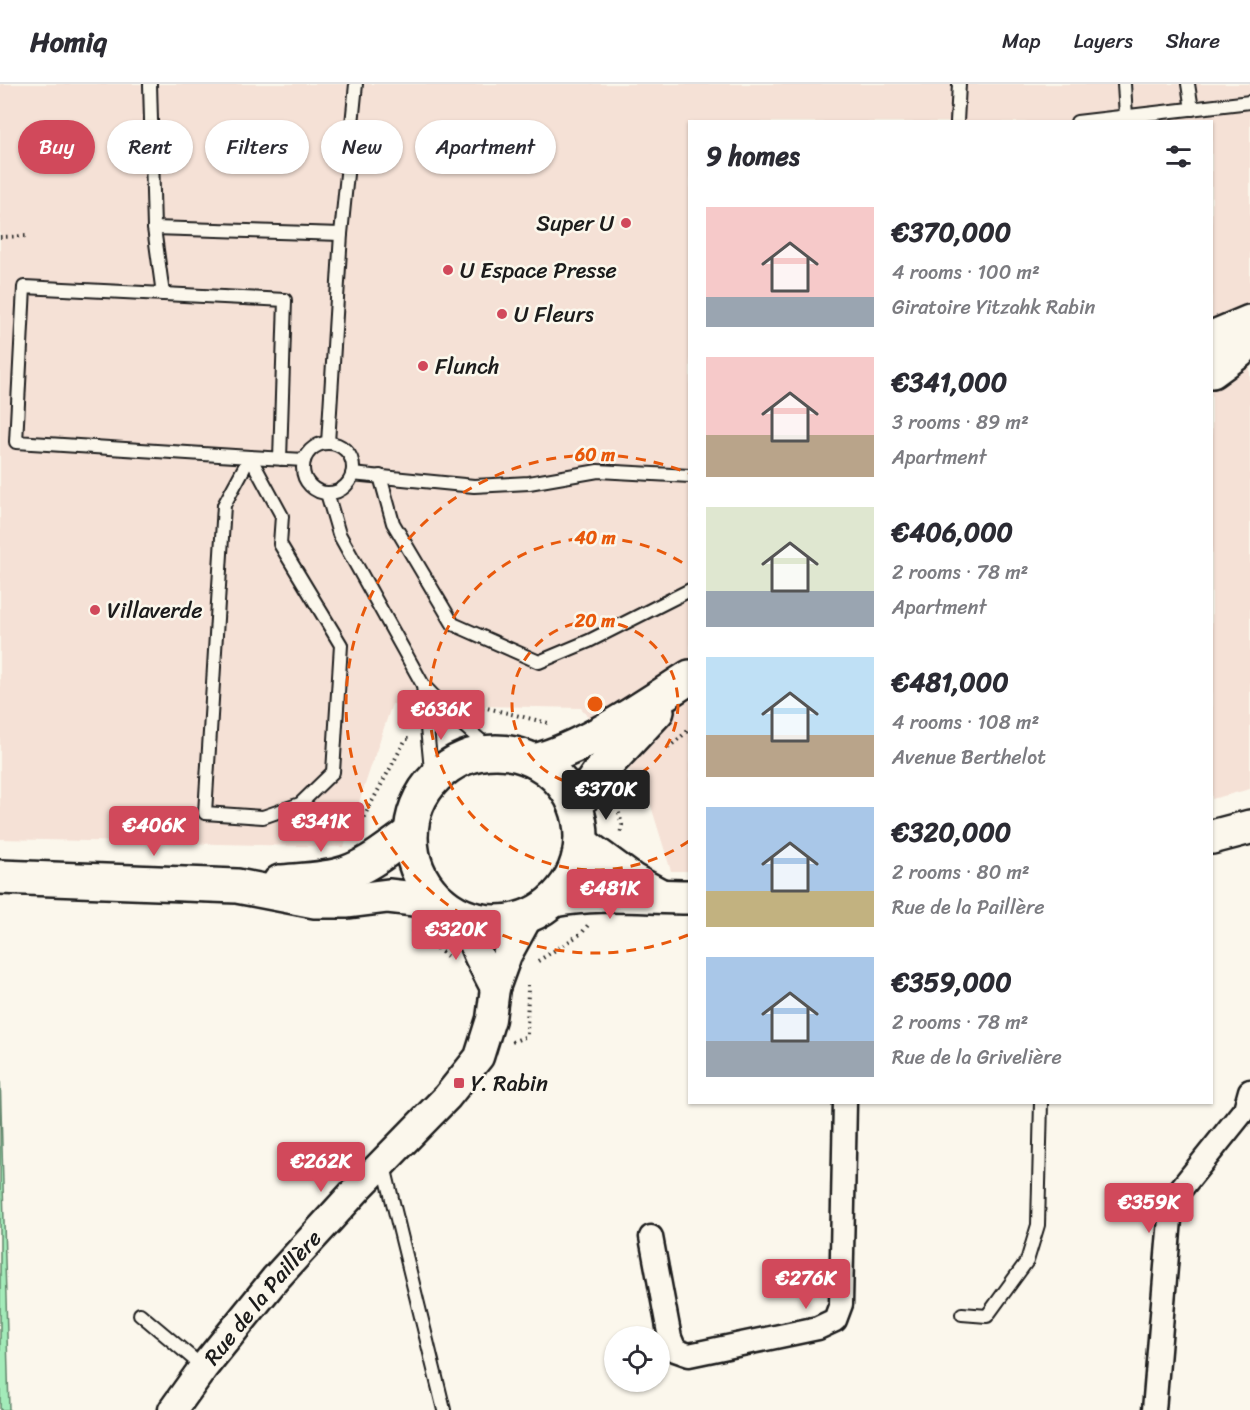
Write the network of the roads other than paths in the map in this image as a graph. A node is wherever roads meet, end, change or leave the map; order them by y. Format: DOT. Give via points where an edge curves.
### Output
graph roads {
  1 [pos="150,84"];
  2 [pos="356,84"];
  3 [pos="959,84"];
  4 [pos="1124,84"];
  5 [pos="1188,84"];
  6 [pos="1250,102"];
  7 [pos="1192,109"];
  8 [pos="1126,116"];
  9 [pos="1161,117"];
  10 [pos="957,120"];
  11 [pos="1093,120"];
  12 [pos="154,228"];
  13 [pos="341,234"];
  14 [pos="163,294"];
  15 [pos="1250,322"];
  16 [pos="1213,338"];
  17 [pos="1250,339"];
  18 [pos="1213,370"];
  19 [pos="328,443"];
  20 [pos="250,457"];
  21 [pos="280,459"];
  22 [pos="304,460"];
  23 [pos="352,474"];
  24 [pos="380,476"];
  25 [pos="688,476"];
  26 [pos="327,493"];
  27 [pos="688,591"];
  28 [pos="688,679"];
  29 [pos="688,679"];
  30 [pos="423,685"];
  31 [pos="494,752"];
  32 [pos="535,761"];
  33 [pos="432,781"];
  34 [pos="576,806"];
  35 [pos="1250,827"];
  36 [pos="411,833"];
  37 [pos="1213,837"];
  38 [pos="581,843"];
  39 [pos="0,877"];
  40 [pos="237,886"];
  41 [pos="677,897"];
  42 [pos="451,908"];
  43 [pos="541,908"];
  44 [pos="495,988"];
  45 [pos="1250,1090"];
  46 [pos="845,1104"];
  47 [pos="1041,1104"];
  48 [pos="383,1161"];
  49 [pos="651,1237"];
  50 [pos="140,1314"];
  51 [pos="962,1314"];
  52 [pos="203,1368"];
  53 [pos="174,1410"];
  54 [pos="444,1410"];
  55 [pos="1154,1410"];
  1 -- 12 [label="lane"];
  2 -- 13 [label="lane"];
  3 -- 10 [label="lane"];
  4 -- 8 [label="lane"];
  5 -- 7 [label="lane"];
  6 -- 7 [label="lane"];
  7 -- 9 [label="lane"];
  8 -- 9 [label="lane"];
  8 -- 11 [label="lane"];
  12 -- 13 [label="lane"];
  12 -- 14 [label="lane"];
  13 -- 19 [label="lane"];
  14 -- 20 [label="lane" via="24,287 16,442"];
  14 -- 21 [label="lane" via="285,300"];
  15 -- 16 [label="main road"];
  17 -- 18 [label="main road"];
  19 -- 22 [label="lane" via="313,448"];
  19 -- 23 [label="lane" via="347,452"];
  20 -- 20 [label="lane" via="224,505 205,813 263,817 300,804 333,772 341,645 280,544 282,516"];
  20 -- 21 [label="lane"];
  21 -- 22 [label="lane"];
  22 -- 26 [label="lane" via="308,482"];
  23 -- 24 [label="lane"];
  23 -- 26 [label="lane" via="343,488"];
  24 -- 25 [label="lane" via="474,486 529,483 598,471"];
  24 -- 27 [label="lane" via="393,523 453,624 539,662"];
  26 -- 30 [label="lane" via="339,534"];
  28 -- 32 [label="main road" via="600,733"];
  29 -- 34 [label="main road" via="598,774"];
  30 -- 31 [label="lane"];
  30 -- 33 [label="lane"];
  31 -- 32 [label="main road"];
  31 -- 33 [label="main road" via="450,765"];
  32 -- 34 [label="main road" via="566,788"];
  33 -- 36 [label="main road" via="414,814"];
  34 -- 38 [label="main road"];
  35 -- 37 [label="main road"];
  36 -- 40 [label="main road" via="368,863 346,873"];
  36 -- 42 [label="main road" via="418,871 428,888"];
  38 -- 41 [label="main road" via="633,881"];
  38 -- 43 [label="main road" via="577,865 567,884"];
  39 -- 40 [label="main road"];
  40 -- 42 [label="main road" via="315,901 348,902 388,896"];
  41 -- 43 [label="main road" via="578,895"];
  42 -- 43 [label="main road" via="483,921 506,921"];
  42 -- 44 [label="street"];
  43 -- 44 [label="street, Rue de la Paillère" via="507,955"];
  44 -- 48 [label="street, Rue de la Paillère" via="491,1019 479,1057 447,1097"];
  45 -- 55 [label="street" via="1245,1109 1180,1190 1170,1220"];
  46 -- 49 [label="street" via="841,1304 835,1320 818,1328 689,1355 675,1350"];
  47 -- 51 [label="lane" via="1038,1225 1027,1262 987,1316"];
  48 -- 52 [label="street, Rue de la Paillère" via="275,1280"];
  48 -- 54 [label="lane"];
  50 -- 52 [label="lane"];
  52 -- 53 [label="street, Rue de la Paillère"];
}
